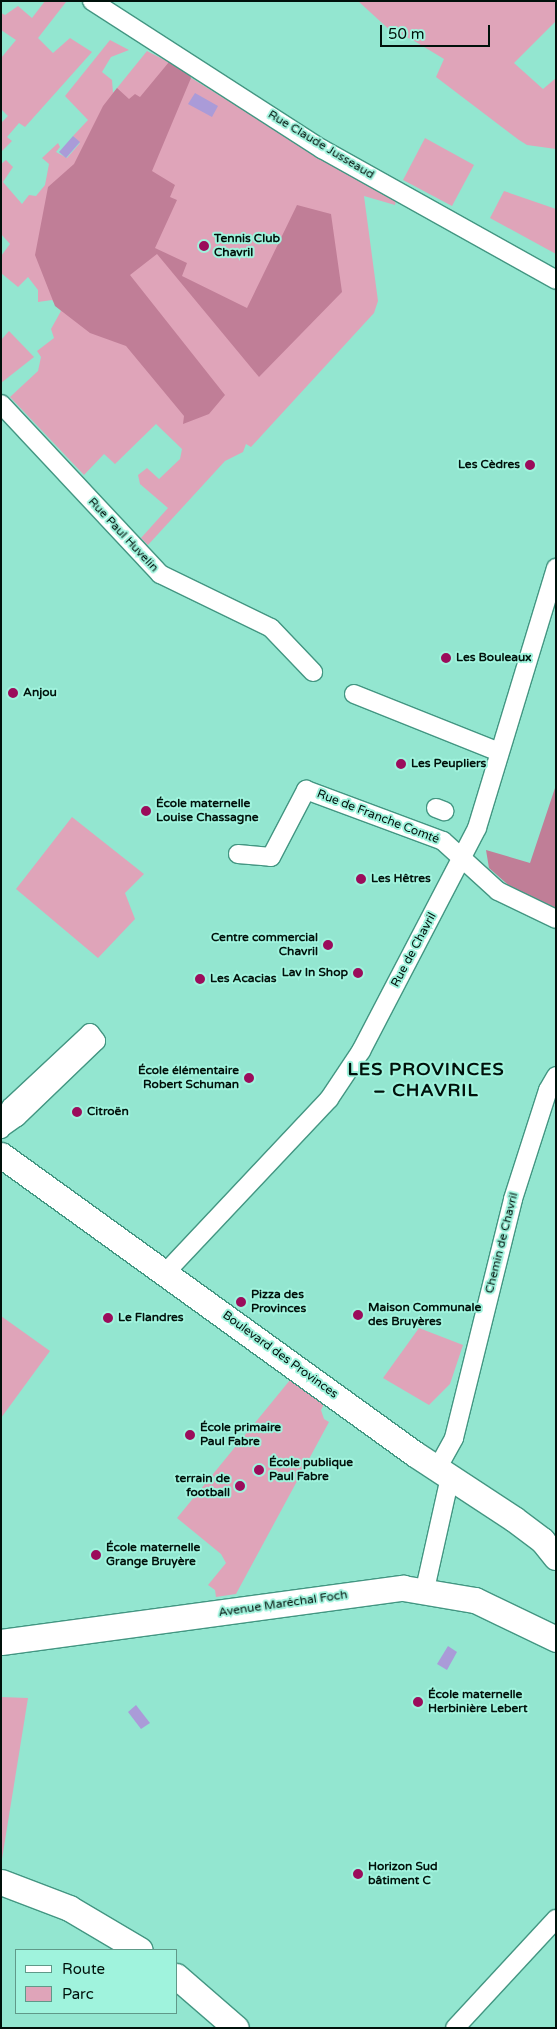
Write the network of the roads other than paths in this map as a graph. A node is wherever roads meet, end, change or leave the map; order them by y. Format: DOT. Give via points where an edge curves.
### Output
graph roads {
  1 [pos="92,1"];
  2 [pos="556,280"];
  3 [pos="1,404"];
  4 [pos="556,568"];
  5 [pos="313,672"];
  6 [pos="354,694"];
  7 [pos="499,752"];
  8 [pos="238,854"];
  9 [pos="464,858"];
  10 [pos="556,919"];
  11 [pos="556,1076"];
  12 [pos="2,1127"];
  13 [pos="1,1155"];
  14 [pos="166,1272"];
  15 [pos="445,1473"];
  16 [pos="556,1557"];
  17 [pos="425,1589"];
  18 [pos="556,1639"];
  19 [pos="1,1642"];
  20 [pos="1,1882"];
  21 [pos="556,1919"];
  22 [pos="138,1949"];
  23 [pos="178,1978"];
  24 [pos="236,2028"];
  25 [pos="454,2028"];
  1 -- 2 [label="street, Rue Claude Jusseaud" via="322,149"];
  3 -- 5 [label="street, Rue Paul Huvelin" via="160,574 271,628"];
  4 -- 7 [label="street, Rue de Chavril"];
  6 -- 7 [label="street"];
  7 -- 9 [label="street, Rue de Chavril" via="477,828"];
  8 -- 9 [label="street, Rue de Franche Comté" via="271,857 306,790 443,841"];
  9 -- 10 [label="street" via="498,892"];
  9 -- 14 [label="street, Rue de Chavril" via="343,1081"];
  11 -- 15 [label="street, Chemin de Chavril" via="548,1090 512,1199"];
  12 -- 12 [label="street" via="17,1117 96,1040 90,1033 11,1107"];
  13 -- 14 [label="main road, Boulevard des Provinces"];
  14 -- 15 [label="main road, Boulevard des Provinces"];
  15 -- 16 [label="main road, Boulevard des Provinces" via="542,1540"];
  15 -- 17 [label="street, Chemin de Chavril" via="448,1486"];
  17 -- 18 [label="main road, Avenue Maréchal Foch" via="475,1600"];
  17 -- 19 [label="main road, Avenue Maréchal Foch" via="403,1588"];
  20 -- 22 [label="main road" via="69,1908"];
  21 -- 25 [label="street"];
  23 -- 24 [label="main road"];
}
